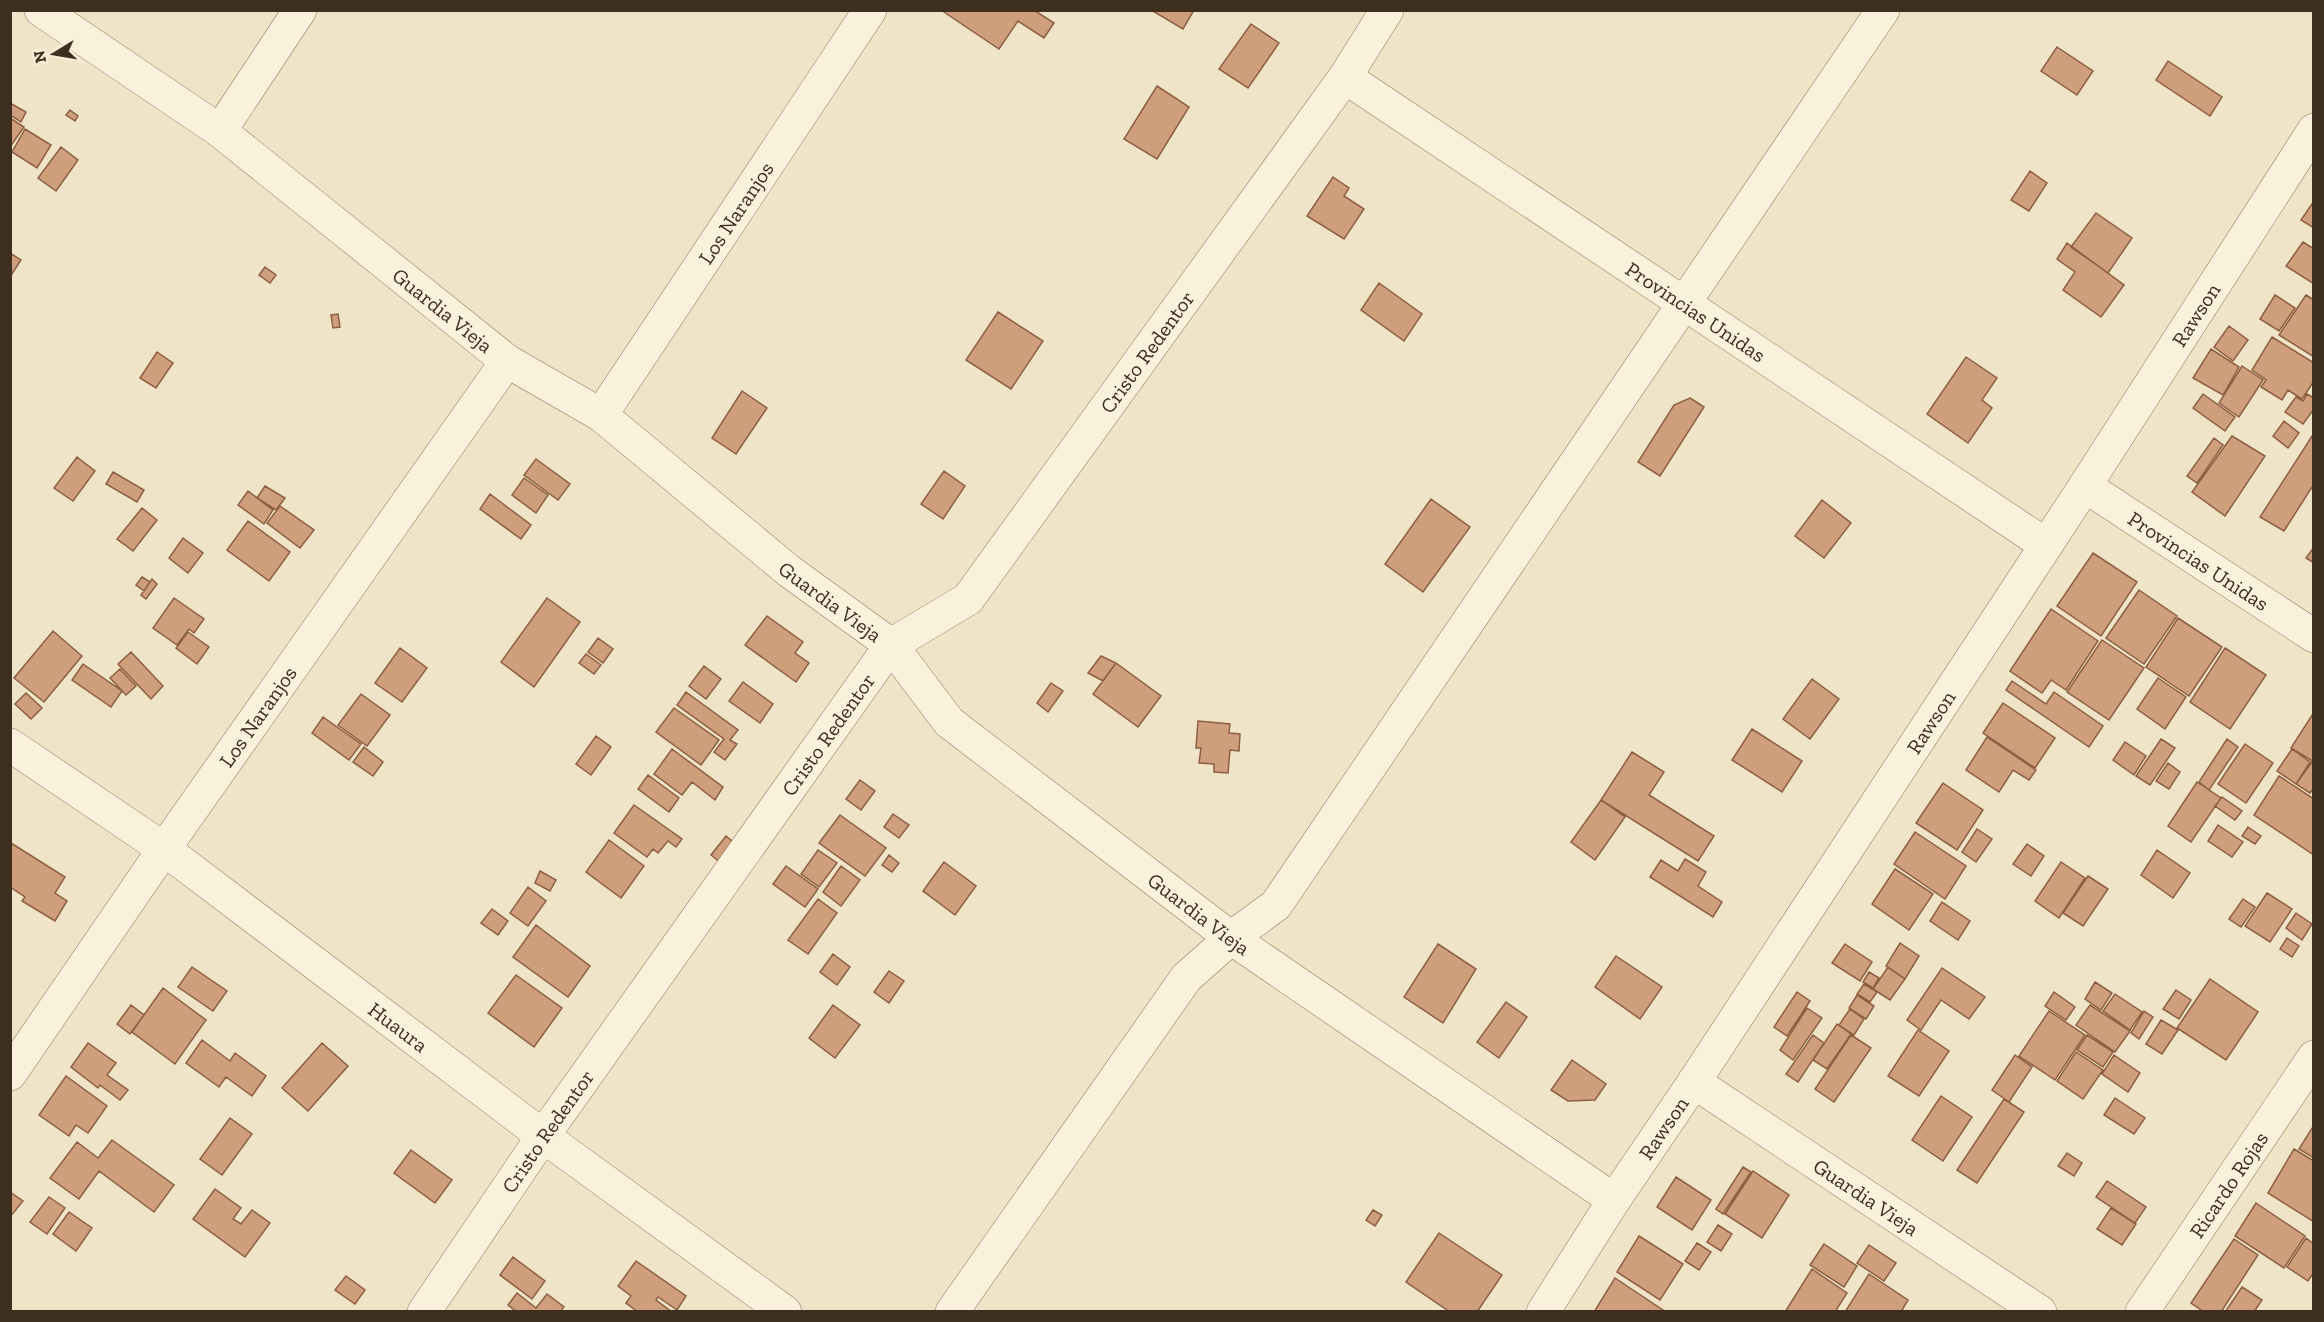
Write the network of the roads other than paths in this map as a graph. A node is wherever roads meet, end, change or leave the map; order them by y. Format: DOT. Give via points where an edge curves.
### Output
graph roads {
  1 [pos="41,10"];
  2 [pos="300,10"];
  3 [pos="870,10"];
  4 [pos="1883,10"];
  5 [pos="1386,11"];
  6 [pos="1345,77"];
  7 [pos="2313,130"];
  8 [pos="220,131"];
  9 [pos="1685,304"];
  10 [pos="507,361"];
  11 [pos="601,415"];
  12 [pos="2085,486"];
  13 [pos="2046,545"];
  14 [pos="2313,636"];
  15 [pos="891,645"];
  16 [pos="10,745"];
  17 [pos="164,849"];
  18 [pos="1231,938"];
  19 [pos="2313,1057"];
  20 [pos="10,1074"];
  21 [pos="1694,1082"];
  22 [pos="543,1136"];
  23 [pos="1614,1200"];
  24 [pos="424,1311"];
  25 [pos="785,1311"];
  26 [pos="952,1311"];
  27 [pos="1543,1311"];
  28 [pos="2040,1311"];
  29 [pos="2142,1311"];
  1 -- 8 [label="street, Guardia Vieja"];
  2 -- 8 [label="street"];
  3 -- 11 [label="street, Los Naranjos"];
  4 -- 9 [label="street"];
  5 -- 6 [label="street, Cristo Redentor"];
  6 -- 9 [label="street, Provincias Unidas"];
  6 -- 15 [label="street, Cristo Redentor" via="968,599"];
  7 -- 12 [label="street, Rawson"];
  8 -- 10 [label="street, Guardia Vieja"];
  9 -- 13 [label="street, Provincias Unidas"];
  9 -- 18 [label="street" via="1276,905"];
  10 -- 11 [label="street, Guardia Vieja"];
  10 -- 17 [label="street, Los Naranjos"];
  11 -- 15 [label="street, Guardia Vieja" via="789,571"];
  12 -- 13 [label="street, Rawson"];
  12 -- 14 [label="street, Provincias Unidas"];
  13 -- 21 [label="street, Rawson"];
  15 -- 18 [label="street, Guardia Vieja" via="950,722"];
  15 -- 22 [label="street, Cristo Redentor"];
  16 -- 17 [label="street, Huaura"];
  17 -- 20 [label="street, Los Naranjos"];
  17 -- 22 [label="street, Huaura"];
  18 -- 23 [label="street, Guardia Vieja"];
  18 -- 26 [label="street" via="1186,978"];
  19 -- 29 [label="street, Ricardo Rojas"];
  21 -- 23 [label="street, Rawson"];
  21 -- 28 [label="street, Guardia Vieja"];
  22 -- 24 [label="street, Cristo Redentor"];
  22 -- 25 [label="street, Huaura"];
  23 -- 27 [label="street, Rawson"];
}
